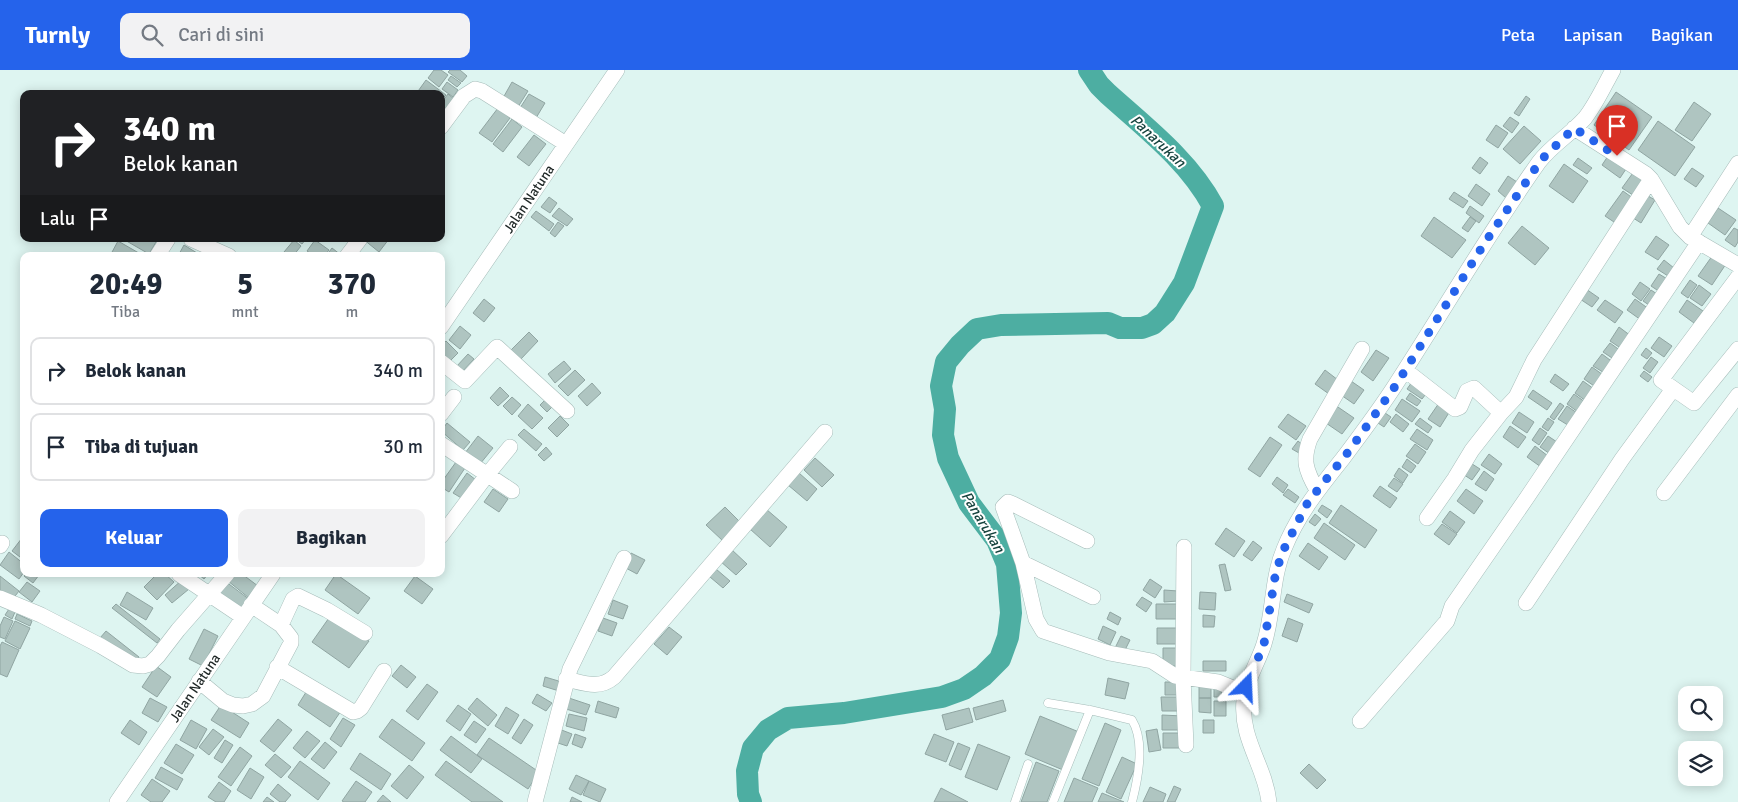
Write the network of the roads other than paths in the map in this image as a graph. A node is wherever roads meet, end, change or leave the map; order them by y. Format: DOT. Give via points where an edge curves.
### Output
graph roads {
  1 [pos="1612,70"];
  2 [pos="609,73"];
  3 [pos="445,122"];
  4 [pos="1574,128"];
  5 [pos="566,144"];
  6 [pos="1738,163"];
  7 [pos="1651,179"];
  8 [pos="1694,239"];
  9 [pos="198,242"];
  10 [pos="220,252"];
  11 [pos="1738,265"];
  12 [pos="1738,277"];
  13 [pos="445,321"];
  14 [pos="1362,349"];
  15 [pos="1738,349"];
  16 [pos="445,365"];
  17 [pos="1405,370"];
  18 [pos="1673,389"];
  19 [pos="1738,395"];
  20 [pos="454,397"];
  21 [pos="445,409"];
  22 [pos="567,411"];
  23 [pos="1501,413"];
  24 [pos="825,432"];
  25 [pos="445,447"];
  26 [pos="510,447"];
  27 [pos="487,475"];
  28 [pos="1317,490"];
  29 [pos="512,492"];
  30 [pos="1664,493"];
  31 [pos="1427,518"];
  32 [pos="445,531"];
  33 [pos="1087,541"];
  34 [pos="1184,547"];
  35 [pos="624,558"];
  36 [pos="1023,563"];
  37 [pos="184,577"];
  38 [pos="224,577"];
  39 [pos="271,577"];
  40 [pos="210,594"];
  41 [pos="1093,597"];
  42 [pos="0,598"];
  43 [pos="1526,602"];
  44 [pos="247,611"];
  45 [pos="281,625"];
  46 [pos="365,633"];
  47 [pos="277,667"];
  48 [pos="384,671"];
  49 [pos="1183,678"];
  50 [pos="566,679"];
  51 [pos="199,681"];
  52 [pos="1245,693"];
  53 [pos="1048,703"];
  54 [pos="1090,710"];
  55 [pos="1360,721"];
  56 [pos="1186,745"];
  57 [pos="1028,764"];
  58 [pos="117,802"];
  59 [pos="535,802"];
  60 [pos="1015,802"];
  61 [pos="1053,802"];
  62 [pos="1132,802"];
  63 [pos="1269,802"];
  1 -- 4 [label="street" via="1586,117"];
  2 -- 5 [label="street, Jalan Natuna"];
  3 -- 5 [label="street" via="464,96 470,91 482,91"];
  4 -- 7 [label="street"];
  4 -- 17 [label="street" via="1541,160"];
  5 -- 13 [label="street, Jalan Natuna"];
  6 -- 8 [label="street"];
  7 -- 8 [label="street" via="1675,220"];
  7 -- 23 [label="street" via="1538,354 1516,397"];
  8 -- 11 [label="street"];
  8 -- 55 [label="street" via="1526,499 1452,606 1447,622"];
  9 -- 10 [label="street"];
  12 -- 18 [label="street" via="1661,380"];
  14 -- 28 [label="street" via="1305,451 1310,478"];
  15 -- 18 [label="street" via="1694,403"];
  16 -- 22 [label="street" via="465,381 497,347"];
  17 -- 23 [label="street" via="1455,409 1460,407 1467,390 1474,388"];
  17 -- 28 [label="street" via="1349,451"];
  18 -- 43 [label="street"];
  19 -- 30 [label="street"];
  20 -- 21 [label="street"];
  23 -- 31 [label="street"];
  24 -- 50 [label="street" via="614,677 598,685"];
  25 -- 27 [label="street"];
  26 -- 27 [label="street"];
  27 -- 29 [label="street"];
  27 -- 32 [label="street"];
  28 -- 52 [label="street" via="1284,549 1276,571 1264,644"];
  33 -- 36 [label="street" via="1008,502 1003,506 1004,511"];
  34 -- 49 [label="street"];
  35 -- 50 [label="street"];
  36 -- 41 [label="street"];
  36 -- 49 [label="street" via="1036,619 1043,631 1110,653 1147,660"];
  37 -- 40 [label="street"];
  38 -- 40 [label="street"];
  39 -- 44 [label="street, Jalan Natuna"];
  40 -- 42 [label="street" via="158,656 150,664 138,667 41,615"];
  40 -- 44 [label="street"];
  44 -- 45 [label="street"];
  44 -- 51 [label="street, Jalan Natuna"];
  45 -- 46 [label="street" via="293,599 298,596"];
  45 -- 47 [label="street" via="291,643"];
  47 -- 48 [label="street" via="353,712 361,708"];
  47 -- 51 [label="street" via="263,696 243,706 224,701"];
  49 -- 52 [label="street" via="1218,682"];
  49 -- 56 [label="street"];
  50 -- 59 [label="street"];
  51 -- 58 [label="street, Jalan Natuna"];
  52 -- 63 [label="street" via="1247,739 1262,771"];
  53 -- 54 [label="lane"];
  54 -- 61 [label="lane"];
  54 -- 62 [label="lane" via="1125,717 1136,726 1138,778"];
  57 -- 60 [label="lane"];
}
